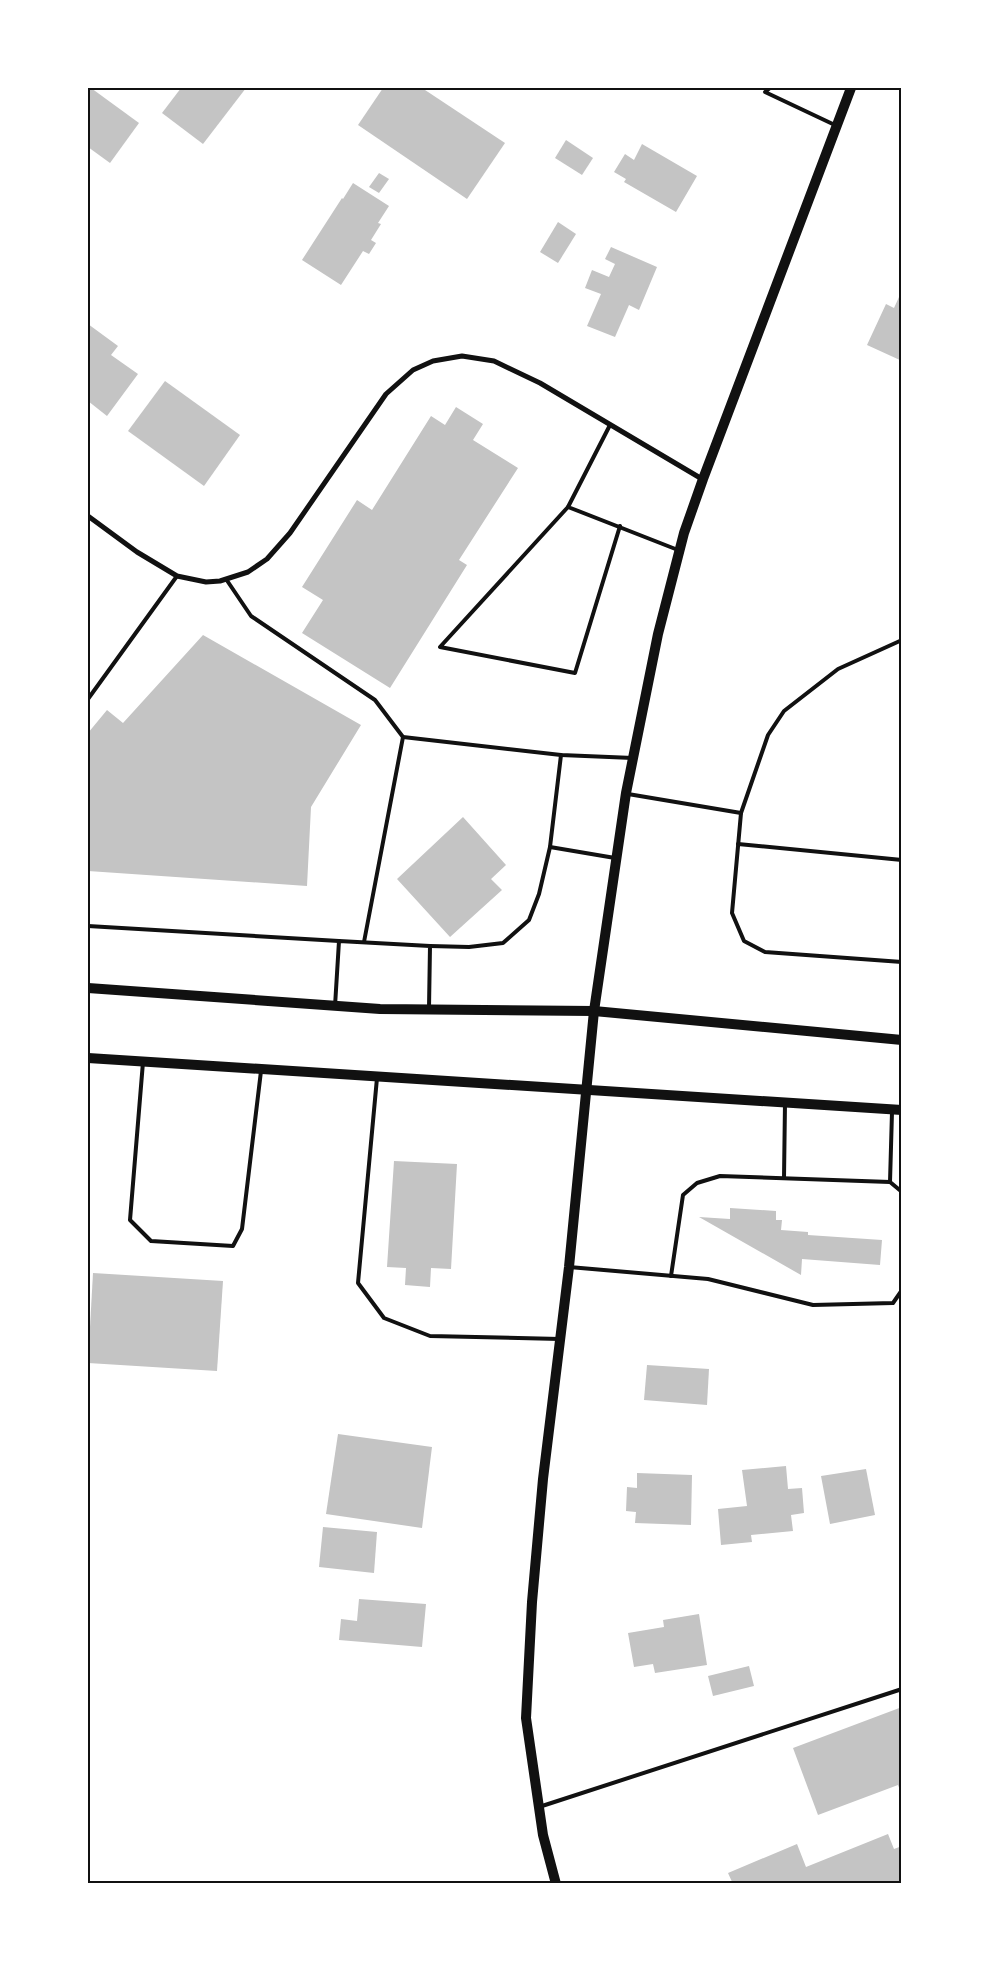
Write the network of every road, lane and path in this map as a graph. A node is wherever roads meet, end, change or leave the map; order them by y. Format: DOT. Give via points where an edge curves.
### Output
graph roads {
  1 [pos="770,88"];
  2 [pos="851,88"];
  3 [pos="764,89"];
  4 [pos="837,126"];
  5 [pos="610,424"];
  6 [pos="703,479"];
  7 [pos="568,507"];
  8 [pos="88,516"];
  9 [pos="620,526"];
  10 [pos="680,551"];
  11 [pos="177,576"];
  12 [pos="226,579"];
  13 [pos="902,640"];
  14 [pos="88,699"];
  15 [pos="403,737"];
  16 [pos="561,755"];
  17 [pos="633,758"];
  18 [pos="626,794"];
  19 [pos="741,813"];
  20 [pos="738,844"];
  21 [pos="550,847"];
  22 [pos="616,858"];
  23 [pos="902,860"];
  24 [pos="88,926"];
  25 [pos="339,941"];
  26 [pos="364,942"];
  27 [pos="430,946"];
  28 [pos="902,962"];
  29 [pos="88,988"];
  30 [pos="335,1006"];
  31 [pos="429,1009"];
  32 [pos="594,1011"];
  33 [pos="902,1040"];
  34 [pos="88,1058"];
  35 [pos="143,1061"];
  36 [pos="262,1068"];
  37 [pos="377,1076"];
  38 [pos="586,1089"];
  39 [pos="784,1102"];
  40 [pos="897,1110"];
  41 [pos="784,1178"];
  42 [pos="890,1182"];
  43 [pos="902,1192"];
  44 [pos="569,1267"];
  45 [pos="671,1276"];
  46 [pos="902,1290"];
  47 [pos="561,1339"];
  48 [pos="902,1689"];
  49 [pos="539,1807"];
  50 [pos="556,1884"];
  1 -- 3 [label="lane"];
  2 -- 4 [label="main road"];
  3 -- 4 [label="lane"];
  4 -- 6 [label="main road"];
  5 -- 6 [label="street"];
  5 -- 7 [label="lane"];
  5 -- 12 [label="street" via="540,383 494,361 462,356 433,361 413,370 386,394 290,533 267,559 248,572"];
  6 -- 10 [label="main road"];
  7 -- 9 [label="lane"];
  7 -- 9 [label="lane" via="440,647 575,673"];
  8 -- 11 [label="street"];
  9 -- 10 [label="lane"];
  10 -- 17 [label="main road" via="658,634"];
  11 -- 12 [label="street" via="206,582"];
  11 -- 14 [label="lane"];
  12 -- 15 [label="lane" via="251,616 375,700"];
  13 -- 19 [label="lane" via="838,669 784,711 768,735"];
  15 -- 16 [label="lane"];
  15 -- 26 [label="lane"];
  16 -- 17 [label="lane"];
  16 -- 21 [label="lane"];
  17 -- 18 [label="main road"];
  18 -- 19 [label="lane"];
  18 -- 22 [label="main road"];
  19 -- 20 [label="lane"];
  20 -- 23 [label="lane"];
  20 -- 28 [label="lane" via="732,913 744,941 765,952"];
  21 -- 22 [label="lane"];
  21 -- 27 [label="lane" via="529,920 503,944"];
  22 -- 32 [label="main road"];
  24 -- 25 [label="lane"];
  25 -- 26 [label="lane"];
  25 -- 30 [label="lane"];
  26 -- 27 [label="lane"];
  27 -- 31 [label="lane"];
  29 -- 30 [label="main road"];
  30 -- 31 [label="main road"];
  31 -- 32 [label="main road"];
  32 -- 33 [label="main road"];
  32 -- 38 [label="main road"];
  34 -- 35 [label="main road"];
  35 -- 36 [label="main road"];
  35 -- 36 [label="lane" via="130,1220 151,1240 233,1246 242,1229"];
  36 -- 37 [label="main road"];
  37 -- 38 [label="main road"];
  37 -- 47 [label="lane" via="358,1283 384,1318 430,1336"];
  38 -- 39 [label="main road"];
  38 -- 44 [label="main road"];
  39 -- 40 [label="main road"];
  39 -- 41 [label="lane"];
  40 -- 42 [label="lane"];
  41 -- 42 [label="lane"];
  41 -- 45 [label="lane" via="720,1176 697,1183 683,1195"];
  42 -- 43 [label="lane"];
  44 -- 45 [label="lane"];
  44 -- 47 [label="main road"];
  45 -- 46 [label="lane" via="708,1279 813,1305 893,1303"];
  47 -- 49 [label="main road" via="532,1602 526,1718"];
  48 -- 49 [label="lane"];
  49 -- 50 [label="main road"];
}
